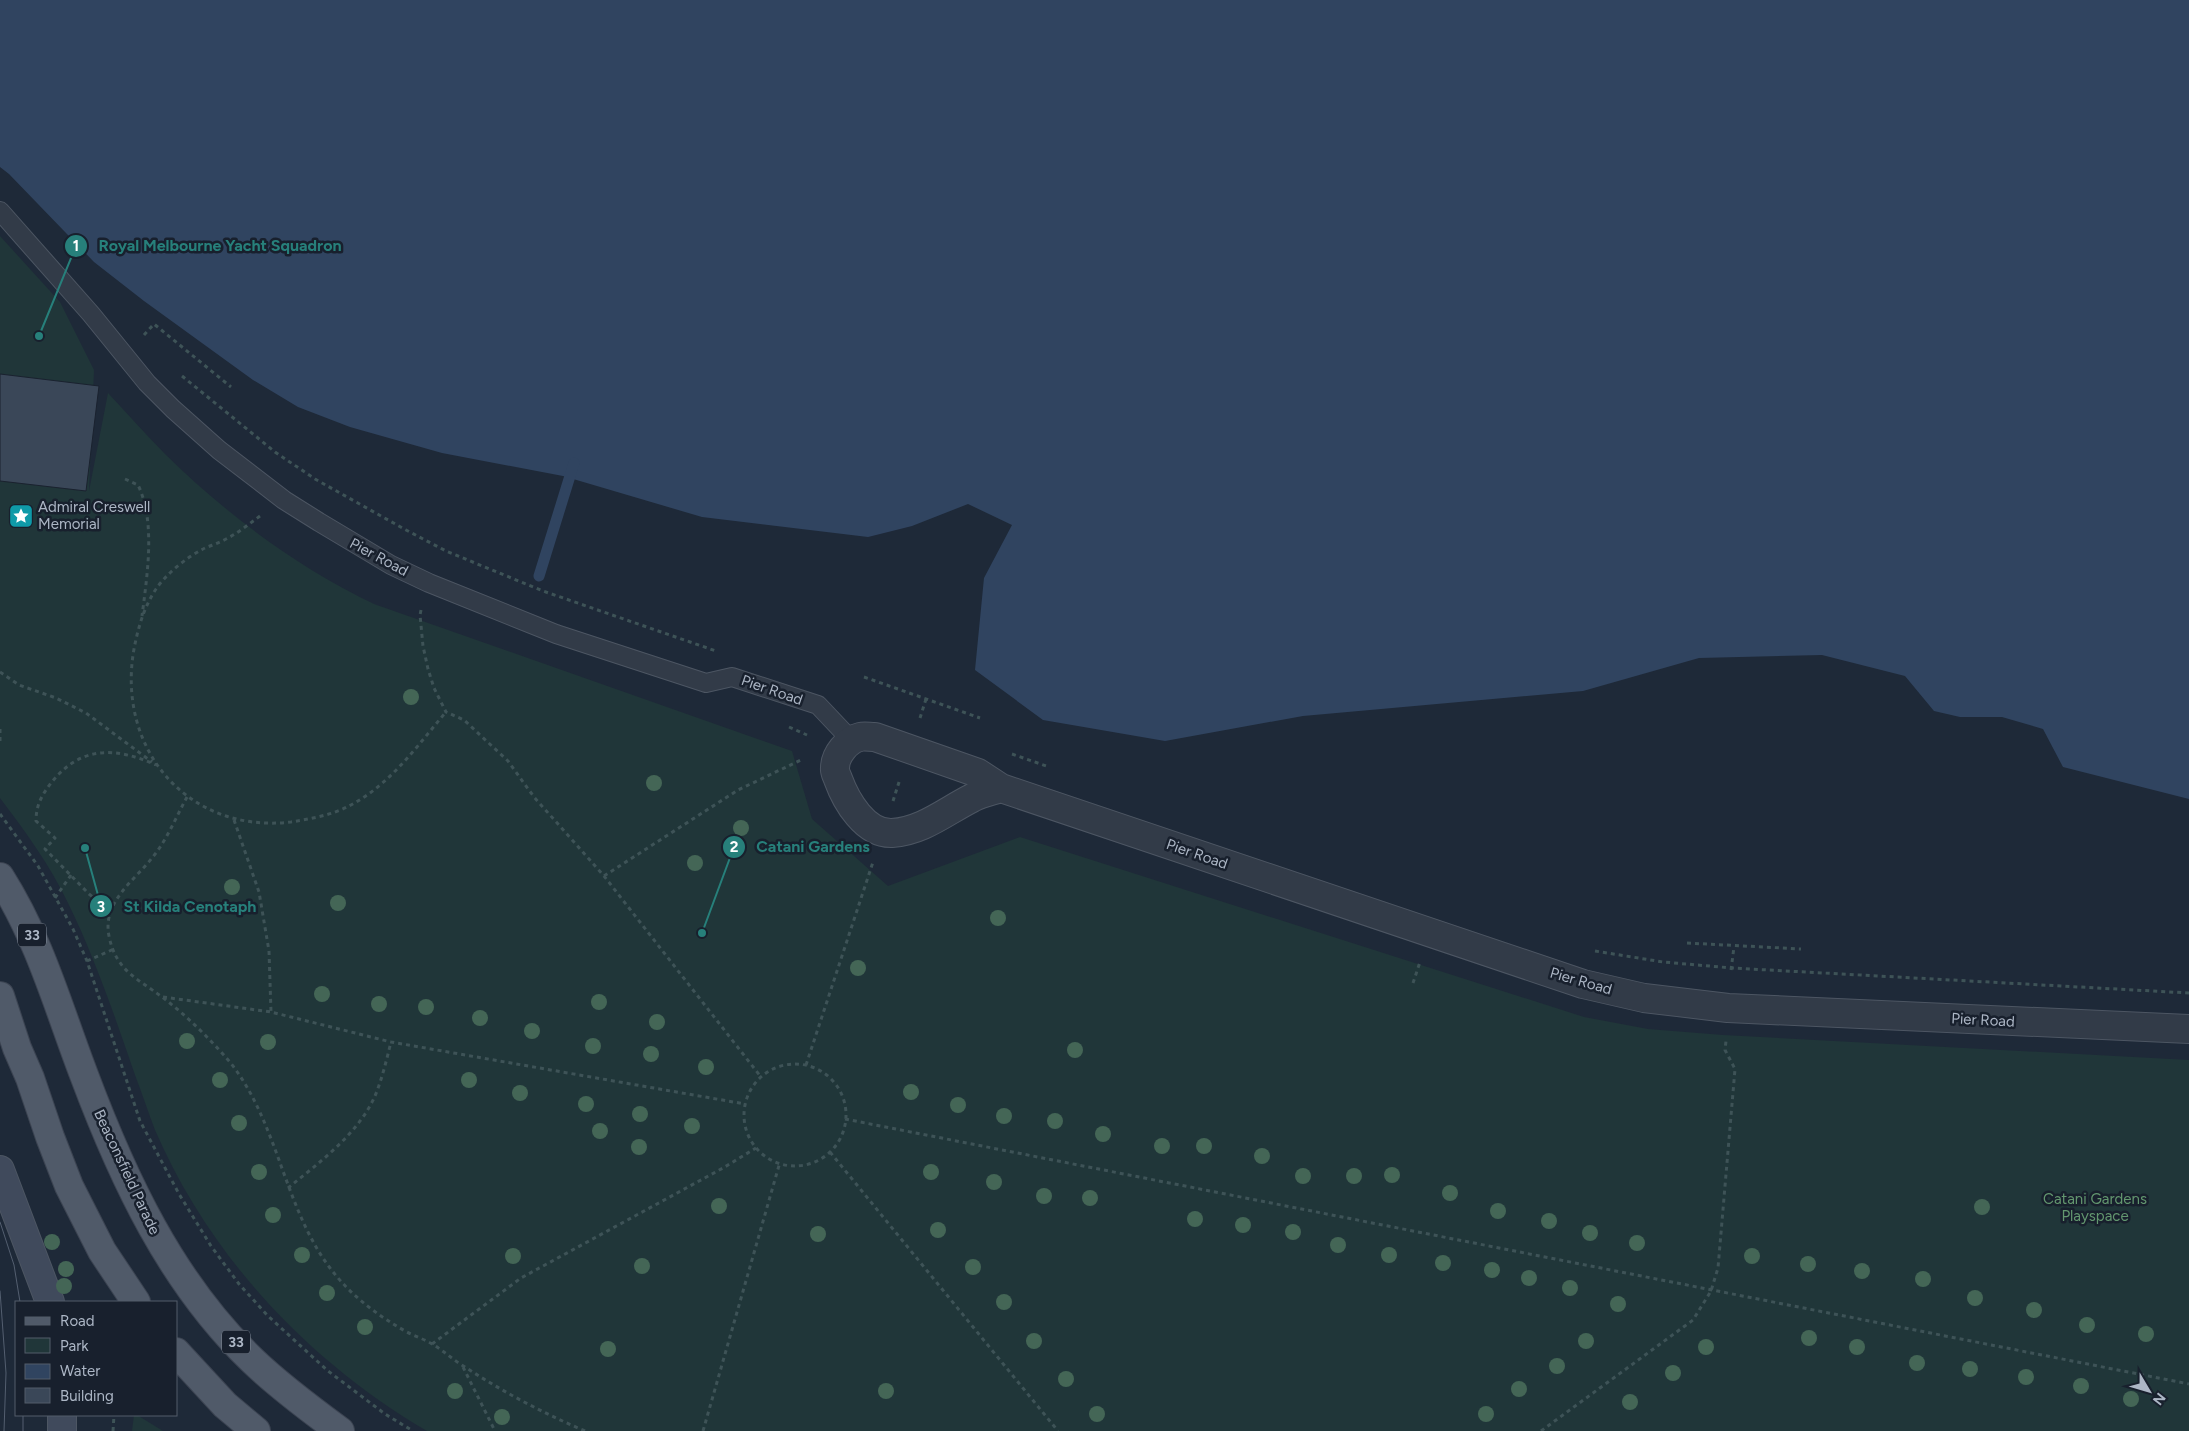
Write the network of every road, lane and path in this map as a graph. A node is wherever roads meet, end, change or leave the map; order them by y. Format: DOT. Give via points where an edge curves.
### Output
graph roads {
  1 [pos="0,211"];
  2 [pos="141,339"];
  3 [pos="177,371"];
  4 [pos="231,386"];
  5 [pos="125,479"];
  6 [pos="254,520"];
  7 [pos="446,551"];
  8 [pos="429,583"];
  9 [pos="141,619"];
  10 [pos="721,653"];
  11 [pos="0,672"];
  12 [pos="864,677"];
  13 [pos="926,699"];
  14 [pos="446,712"];
  15 [pos="980,718"];
  16 [pos="0,729"];
  17 [pos="0,744"];
  18 [pos="846,746"];
  19 [pos="910,748"];
  20 [pos="1011,754"];
  21 [pos="156,766"];
  22 [pos="1058,770"];
  23 [pos="1001,788"];
  24 [pos="187,797"];
  25 [pos="0,814"];
  26 [pos="234,820"];
  27 [pos="883,833"];
  28 [pos="71,875"];
  29 [pos="604,876"];
  30 [pos="0,877"];
  31 [pos="55,898"];
  32 [pos="112,911"];
  33 [pos="1687,942"];
  34 [pos="1734,947"];
  35 [pos="114,949"];
  36 [pos="1801,949"];
  37 [pos="1594,951"];
  38 [pos="87,961"];
  39 [pos="1732,968"];
  40 [pos="2189,992"];
  41 [pos="0,996"];
  42 [pos="162,996"];
  43 [pos="1728,1008"];
  44 [pos="272,1012"];
  45 [pos="2189,1030"];
  46 [pos="391,1042"];
  47 [pos="806,1065"];
  48 [pos="761,1077"];
  49 [pos="745,1104"];
  50 [pos="845,1119"];
  51 [pos="756,1148"];
  52 [pos="830,1152"];
  53 [pos="780,1162"];
  54 [pos="0,1170"];
  55 [pos="288,1188"];
  56 [pos="1711,1291"];
  57 [pos="50,1301"];
  58 [pos="135,1301"];
  59 [pos="432,1344"];
  60 [pos="178,1354"];
  61 [pos="462,1366"];
  62 [pos="2189,1384"];
  63 [pos="62,1416"];
  64 [pos="114,1416"];
  65 [pos="62,1431"];
  66 [pos="113,1431"];
  67 [pos="256,1431"];
  68 [pos="340,1431"];
  69 [pos="413,1431"];
  70 [pos="494,1431"];
  71 [pos="585,1431"];
  72 [pos="703,1431"];
  73 [pos="1058,1431"];
  74 [pos="1541,1431"];
  1 -- 8 [label="lane, Pier Road" via="147,383 201,435 284,500 391,565"];
  2 -- 4 [label="path" via="154,324"];
  3 -- 7 [label="path" via="235,422 315,479"];
  5 -- 9 [label="path" via="138,485 144,498 148,568"];
  6 -- 9 [label="path" via="179,565 156,589"];
  7 -- 8 [label="path"];
  7 -- 10 [label="path" via="543,591"];
  8 -- 14 [label="path" via="420,615 423,646 434,688"];
  8 -- 18 [label="lane, Pier Road" via="556,634 706,683 732,677 818,706"];
  9 -- 21 [label="path" via="132,662 131,693 140,733"];
  11 -- 21 [label="path" via="19,685 86,713"];
  12 -- 13 [label="path"];
  13 -- 15 [label="path"];
  13 -- 19 [label="path"];
  14 -- 26 [label="path" via="400,767 349,806 311,819 270,824"];
  14 -- 29 [label="path" via="464,720 508,761 534,797"];
  16 -- 17 [label="path"];
  18 -- 19 [label="street, Pier Road" via="860,736 875,737"];
  18 -- 27 [label="street" via="834,769 842,790 860,816"];
  18 -- 29 [label="path" via="800,760 738,790"];
  19 -- 23 [label="street, Pier Road" via="978,773"];
  19 -- 27 [label="path"];
  20 -- 22 [label="path"];
  21 -- 24 [label="path"];
  21 -- 28 [label="path" via="134,755 97,753 63,768 52,782 36,808 36,821 55,838 45,849"];
  23 -- 27 [label="street" via="973,797 924,825"];
  23 -- 43 [label="street, Pier Road" via="1584,984 1644,998"];
  24 -- 26 [label="path"];
  24 -- 32 [label="path" via="157,852 124,888"];
  25 -- 31 [label="path" via="38,866"];
  26 -- 44 [label="path" via="259,892 268,951"];
  27 -- 47 [label="path"];
  28 -- 31 [label="path"];
  28 -- 32 [label="path"];
  29 -- 48 [label="path"];
  30 -- 68 [label="main road, Beaconsfield Parade / 33" via="30,932 115,1154 154,1232 214,1318 252,1360"];
  31 -- 38 [label="path"];
  32 -- 35 [label="path" via="109,935"];
  33 -- 34 [label="path"];
  34 -- 36 [label="path"];
  34 -- 39 [label="path"];
  35 -- 38 [label="path"];
  35 -- 42 [label="path" via="126,971"];
  37 -- 39 [label="path"];
  38 -- 69 [label="path" via="140,1121 178,1194 211,1246 239,1284 274,1322 328,1371 384,1414"];
  39 -- 40 [label="path"];
  39 -- 43 [label="path"];
  41 -- 58 [label="main road" via="69,1186 102,1251"];
  42 -- 44 [label="path"];
  42 -- 55 [label="path" via="210,1040 246,1084"];
  43 -- 45 [label="street, Pier Road"];
  43 -- 56 [label="path" via="1725,1050 1735,1069 1718,1268"];
  44 -- 46 [label="path"];
  46 -- 49 [label="path"];
  46 -- 55 [label="path" via="376,1092 366,1112 340,1144"];
  47 -- 48 [label="path" via="774,1068"];
  47 -- 50 [label="path" via="831,1079 840,1091"];
  48 -- 49 [label="path"];
  49 -- 51 [label="path" via="744,1119"];
  50 -- 52 [label="path" via="838,1143"];
  50 -- 56 [label="path"];
  51 -- 53 [label="path"];
  51 -- 59 [label="path" via="521,1278"];
  52 -- 53 [label="path" via="807,1165 793,1166"];
  52 -- 73 [label="path"];
  53 -- 72 [label="path"];
  54 -- 57 [label="street"];
  55 -- 59 [label="path" via="325,1264 337,1277 374,1312"];
  56 -- 62 [label="path"];
  56 -- 74 [label="path" via="1693,1320"];
  59 -- 61 [label="path"];
  60 -- 67 [label="main road" via="225,1404"];
  61 -- 70 [label="path"];
  61 -- 71 [label="path" via="523,1402"];
  63 -- 65 [label="street"];
  64 -- 66 [label="path"];
}
